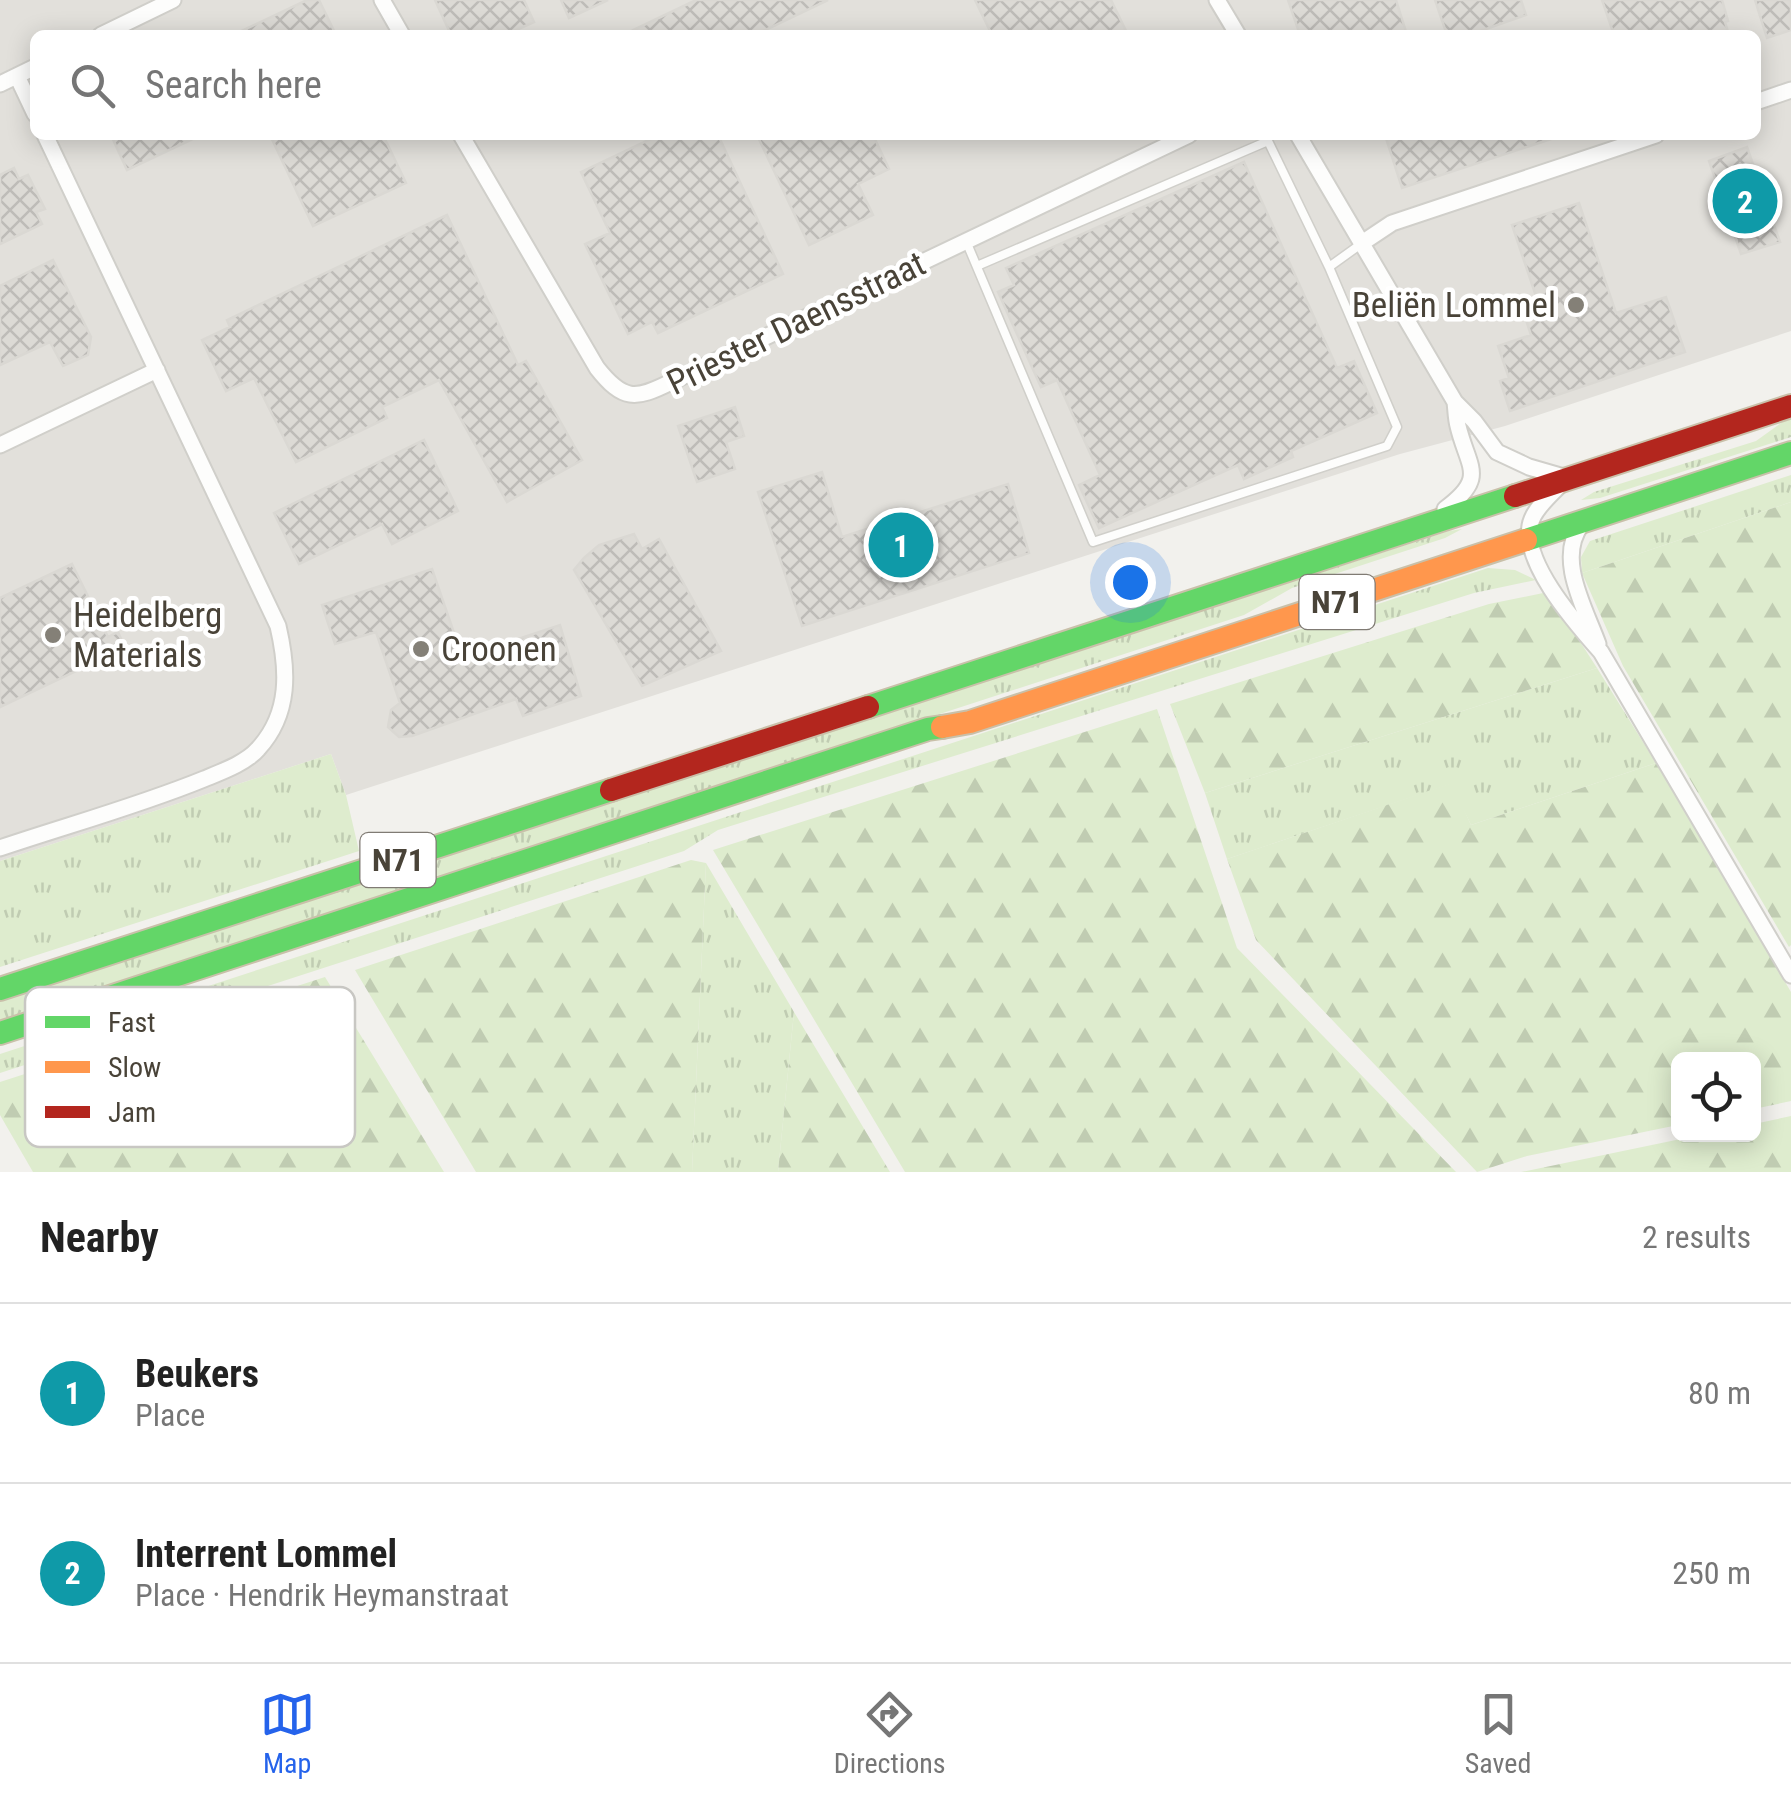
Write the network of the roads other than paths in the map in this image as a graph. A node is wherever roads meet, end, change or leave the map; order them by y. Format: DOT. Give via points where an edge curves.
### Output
graph roads {
  1 [pos="173,0"];
  2 [pos="382,0"];
  3 [pos="1217,0"];
  4 [pos="111,30"];
  5 [pos="399,30"];
  6 [pos="1235,30"];
  7 [pos="30,70"];
  8 [pos="17,76"];
  9 [pos="0,84"];
  10 [pos="1791,90"];
  11 [pos="1761,100"];
  12 [pos="30,103"];
  13 [pos="47,140"];
  14 [pos="463,140"];
  15 [pos="1179,140"];
  16 [pos="1301,140"];
  17 [pos="1641,140"];
  18 [pos="966,242"];
  19 [pos="1362,243"];
  20 [pos="976,266"];
  21 [pos="1328,268"];
  22 [pos="157,370"];
  23 [pos="1455,402"];
  24 [pos="1791,406"];
  25 [pos="0,444"];
  26 [pos="1791,453"];
  27 [pos="1568,478"];
  28 [pos="1582,523"];
  29 [pos="1422,526"];
  30 [pos="1529,540"];
  31 [pos="1482,556"];
  32 [pos="1545,579"];
  33 [pos="1602,652"];
  34 [pos="0,848"];
  35 [pos="1791,975"];
  36 [pos="140,987"];
  37 [pos="0,990"];
  38 [pos="25,1025"];
  39 [pos="0,1033"];
  1 -- 4 [label="street"];
  2 -- 5 [label="street"];
  3 -- 6 [label="street"];
  7 -- 8 [label="street"];
  8 -- 9 [label="street"];
  8 -- 12 [label="street"];
  10 -- 11 [label="street"];
  13 -- 22 [label="street"];
  14 -- 18 [label="street, Priester Daensstraat" via="597,368 624,394 652,392"];
  15 -- 18 [label="street, Priester Daensstraat"];
  16 -- 19 [label="street"];
  17 -- 19 [label="street" via="1392,224"];
  18 -- 20 [label="lane"];
  19 -- 21 [label="lane"];
  19 -- 23 [label="street"];
  20 -- 21 [label="lane" via="1268,141"];
  20 -- 21 [label="lane" via="1093,542 1387,446 1397,427"];
  22 -- 25 [label="street"];
  22 -- 34 [label="street" via="278,626 286,690 257,752 224,771"];
  23 -- 27 [label="street" via="1497,452"];
  23 -- 29 [label="street" via="1471,482"];
  24 -- 27 [label="highway, N71"];
  26 -- 28 [label="highway, N71"];
  27 -- 29 [label="highway, N71"];
  27 -- 30 [label="street" via="1531,520"];
  28 -- 30 [label="highway, N71"];
  28 -- 33 [label="street" via="1569,552 1572,572"];
  29 -- 37 [label="highway, N71"];
  30 -- 31 [label="highway, N71"];
  30 -- 32 [label="street"];
  31 -- 32 [label="street" via="1520,559"];
  31 -- 36 [label="highway, N71"];
  32 -- 33 [label="street"];
  33 -- 35 [label="street"];
  38 -- 39 [label="highway, N71"];
}
